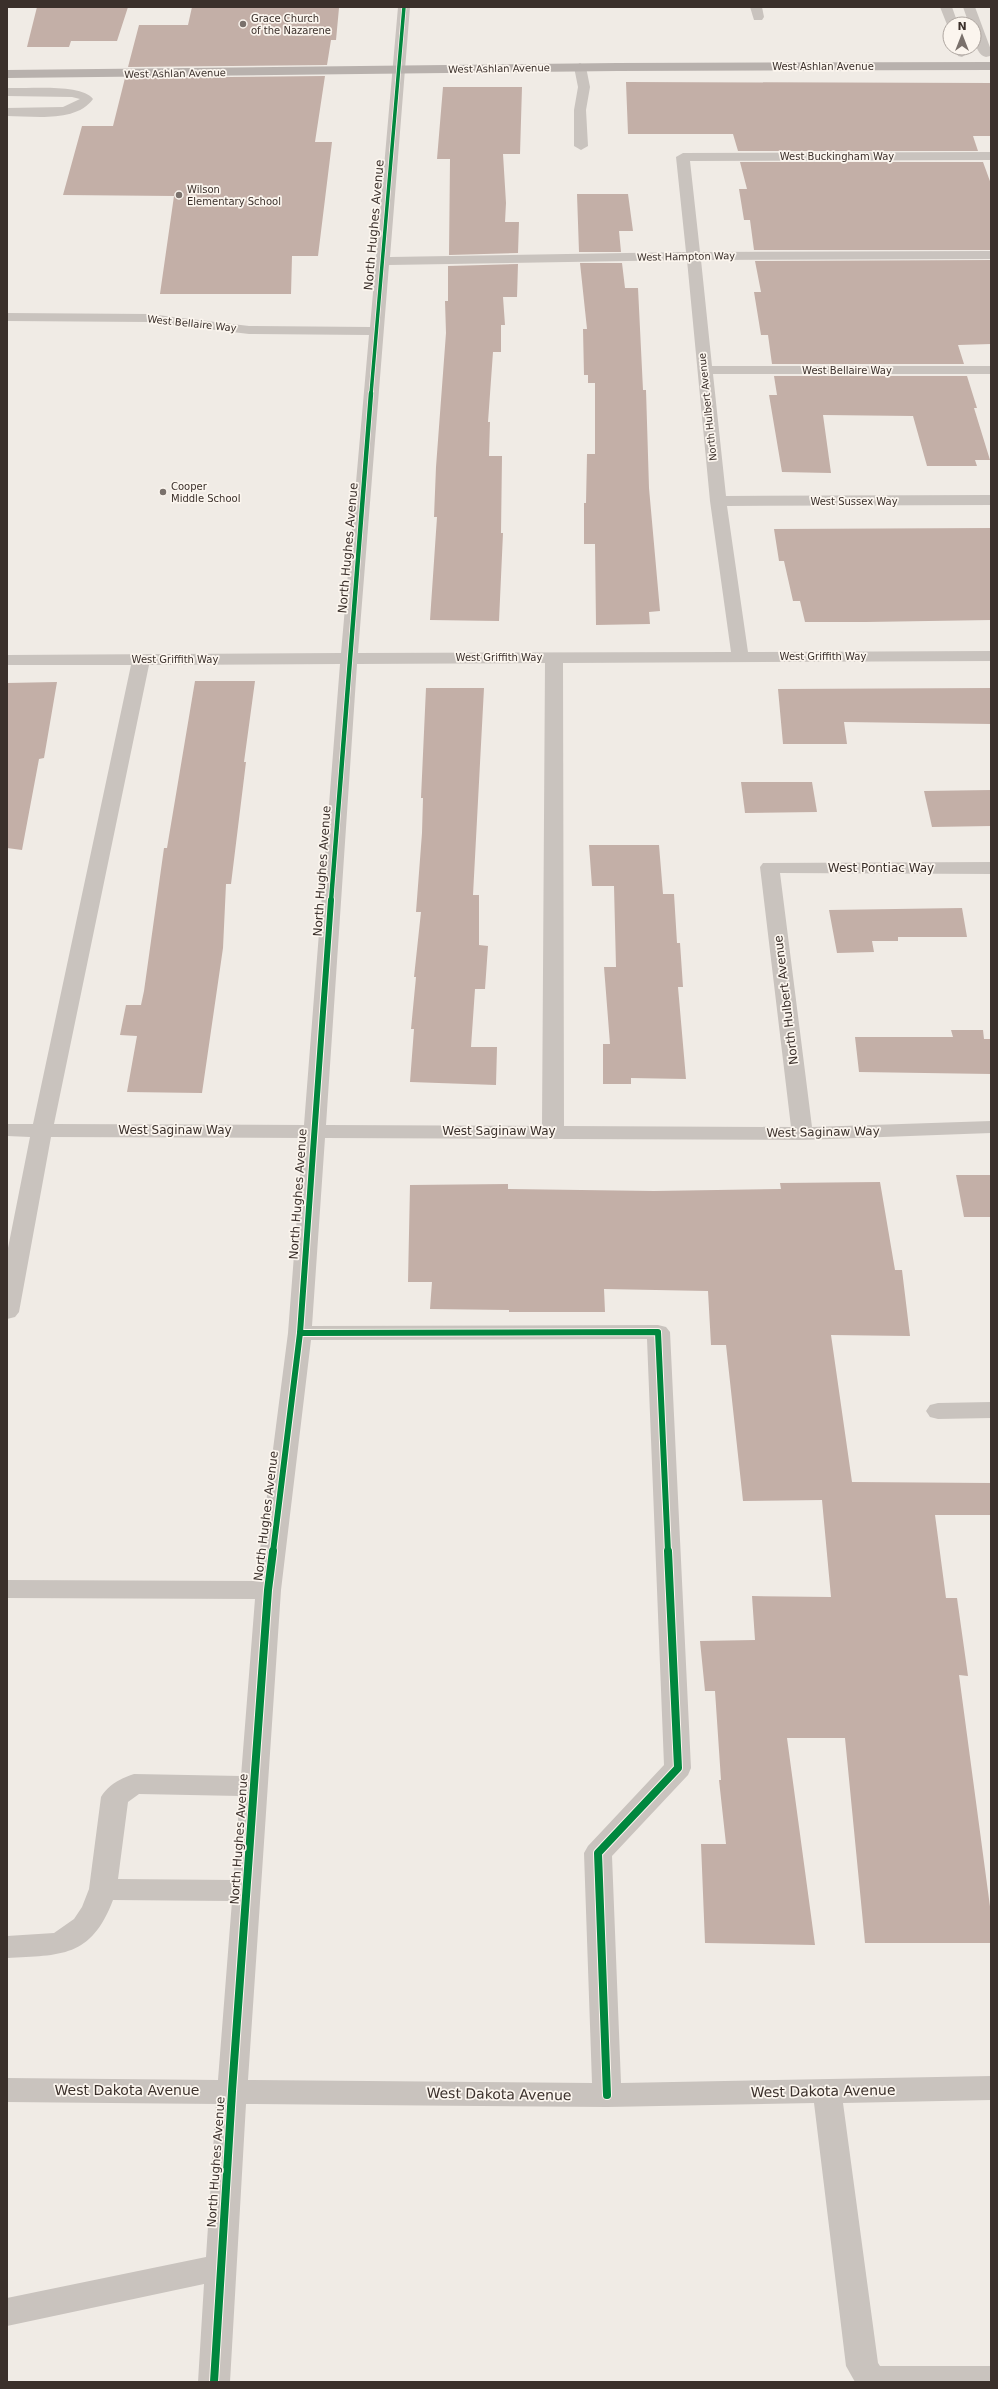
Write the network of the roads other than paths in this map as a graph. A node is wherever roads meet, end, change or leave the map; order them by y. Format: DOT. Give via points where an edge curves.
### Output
graph roads {
  1 [pos="404,7"];
  2 [pos="969,7"];
  3 [pos="742,54"];
  4 [pos="989,54"];
  5 [pos="569,55"];
  6 [pos="400,56"];
  7 [pos="416,56"];
  8 [pos="384,57"];
  9 [pos="233,59"];
  10 [pos="96,60"];
  11 [pos="170,60"];
  12 [pos="991,66"];
  13 [pos="7,67"];
  14 [pos="580,67"];
  15 [pos="399,70"];
  16 [pos="7,74"];
  17 [pos="86,74"];
  18 [pos="7,92"];
  19 [pos="72,93"];
  20 [pos="7,112"];
  21 [pos="581,146"];
  22 [pos="991,156"];
  23 [pos="683,157"];
  24 [pos="991,255"];
  25 [pos="693,256"];
  26 [pos="381,261"];
  27 [pos="7,317"];
  28 [pos="378,330"];
  29 [pos="703,370"];
  30 [pos="991,370"];
  31 [pos="991,500"];
  32 [pos="718,501"];
  33 [pos="991,656"];
  34 [pos="554,657"];
  35 [pos="740,657"];
  36 [pos="349,658"];
  37 [pos="7,660"];
  38 [pos="141,660"];
  39 [pos="770,867"];
  40 [pos="991,868"];
  41 [pos="991,1127"];
  42 [pos="7,1130"];
  43 [pos="42,1130"];
  44 [pos="314,1130"];
  45 [pos="553,1132"];
  46 [pos="802,1134"];
  47 [pos="7,1312"];
  48 [pos="300,1334"];
  49 [pos="991,1410"];
  50 [pos="938,1411"];
  51 [pos="7,1589"];
  52 [pos="268,1590"];
  53 [pos="254,1786"];
  54 [pos="104,1889"];
  55 [pos="246,1890"];
  56 [pos="7,1947"];
  57 [pos="991,2088"];
  58 [pos="7,2090"];
  59 [pos="232,2090"];
  60 [pos="827,2091"];
  61 [pos="607,2095"];
  62 [pos="221,2267"];
  63 [pos="7,2312"];
  64 [pos="991,2380"];
  65 [pos="214,2382"];
  1 -- 6 [label="street, North Hughes Avenue"];
  2 -- 4 [label="street"];
  3 -- 5 [label="main road"];
  6 -- 7 [label="main road"];
  6 -- 8 [label="main road"];
  6 -- 15 [label="street, North Hughes Avenue"];
  9 -- 11 [label="main road, West Ashlan Avenue"];
  10 -- 11 [label="main road, West Ashlan Avenue"];
  11 -- 13 [label="main road"];
  12 -- 14 [label="main road, West Ashlan Avenue"];
  14 -- 15 [label="main road, West Ashlan Avenue"];
  14 -- 21 [label="street" via="584,87 580,110"];
  15 -- 17 [label="main road, West Ashlan Avenue"];
  15 -- 26 [label="street, North Hughes Avenue"];
  16 -- 17 [label="main road, West Ashlan Avenue"];
  17 -- 19 [label="street" via="83,88"];
  18 -- 19 [label="street"];
  19 -- 20 [label="street" via="83,95 86,99 85,103 73,110"];
  22 -- 23 [label="street, West Buckingham Way"];
  23 -- 25 [label="street, North Hulbert Avenue"];
  24 -- 25 [label="street, West Hampton Way"];
  25 -- 26 [label="street, West Hampton Way"];
  25 -- 29 [label="street, North Hulbert Avenue"];
  26 -- 28 [label="street, North Hughes Avenue"];
  27 -- 28 [label="street, West Bellaire Way" via="149,318 249,330"];
  28 -- 36 [label="street, North Hughes Avenue"];
  29 -- 30 [label="street, West Bellaire Way"];
  29 -- 32 [label="street, North Hulbert Avenue"];
  31 -- 32 [label="street, West Sussex Way"];
  32 -- 35 [label="street, North Hulbert Avenue"];
  33 -- 35 [label="street, West Griffith Way"];
  34 -- 35 [label="street, West Griffith Way"];
  34 -- 36 [label="street, West Griffith Way"];
  34 -- 45 [label="street"];
  36 -- 38 [label="street, West Griffith Way"];
  36 -- 44 [label="street, North Hughes Avenue"];
  37 -- 38 [label="street, West Griffith Way"];
  38 -- 43 [label="street"];
  39 -- 40 [label="street, West Pontiac Way"];
  39 -- 46 [label="street, North Hulbert Avenue"];
  41 -- 46 [label="street, West Saginaw Way"];
  42 -- 43 [label="street, West Saginaw Way"];
  43 -- 44 [label="street, West Saginaw Way"];
  43 -- 47 [label="street"];
  44 -- 45 [label="street, West Saginaw Way"];
  44 -- 48 [label="street, North Hughes Avenue"];
  45 -- 46 [label="street, West Saginaw Way"];
  48 -- 52 [label="street, North Hughes Avenue"];
  48 -- 61 [label="street" via="658,1332 678,1768 598,1853"];
  49 -- 50 [label="street"];
  51 -- 52 [label="street"];
  52 -- 53 [label="street, North Hughes Avenue"];
  53 -- 54 [label="street" via="134,1784 115,1797"];
  53 -- 55 [label="street, North Hughes Avenue"];
  54 -- 55 [label="street"];
  54 -- 56 [label="street" via="84,1927 60,1944"];
  55 -- 59 [label="street, North Hughes Avenue"];
  57 -- 60 [label="street, West Dakota Avenue"];
  58 -- 59 [label="street, West Dakota Avenue"];
  59 -- 61 [label="street, West Dakota Avenue"];
  59 -- 62 [label="street, North Hughes Avenue"];
  60 -- 61 [label="street, West Dakota Avenue"];
  60 -- 64 [label="street" via="862,2366 870,2380"];
  62 -- 63 [label="street"];
  62 -- 65 [label="street, North Hughes Avenue"];
}
